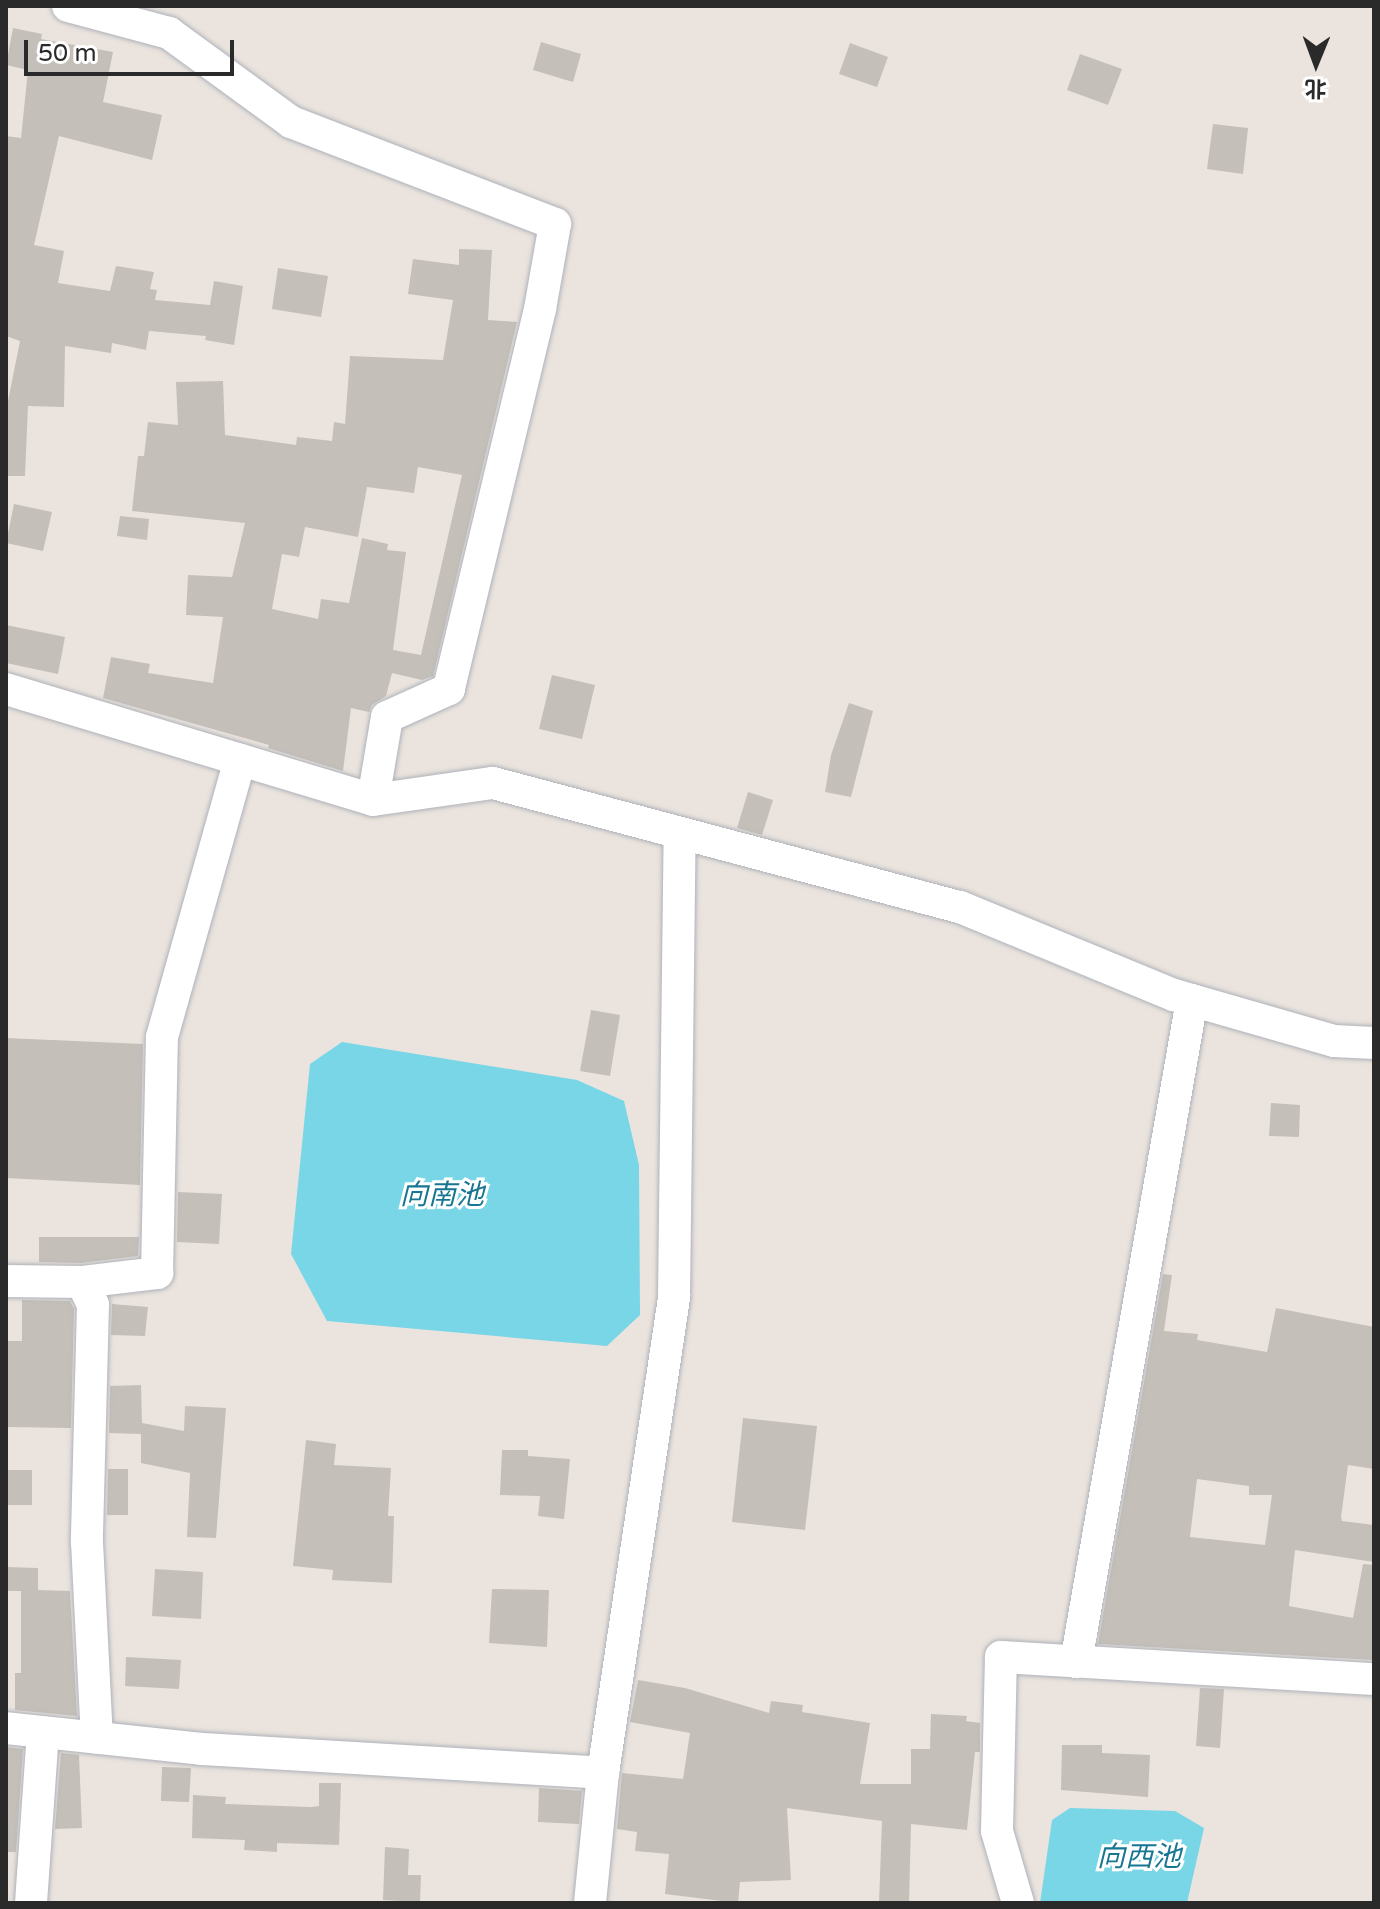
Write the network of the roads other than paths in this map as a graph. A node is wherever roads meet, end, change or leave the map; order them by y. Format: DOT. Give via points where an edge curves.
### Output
graph roads {
  1 [pos="68,6"];
  2 [pos="6,689"];
  3 [pos="240,760"];
  4 [pos="373,800"];
  5 [pos="680,833"];
  6 [pos="1192,1000"];
  7 [pos="1374,1043"];
  8 [pos="6,1281"];
  9 [pos="82,1282"];
  10 [pos="1076,1662"];
  11 [pos="1374,1679"];
  12 [pos="6,1728"];
  13 [pos="43,1732"];
  14 [pos="97,1738"];
  15 [pos="603,1773"];
  16 [pos="31,1903"];
  17 [pos="590,1903"];
  18 [pos="1018,1903"];
  1 -- 4 [label="street" via="169,33 291,122 555,224 540,309 449,689 387,717"];
  2 -- 3 [label="street"];
  3 -- 4 [label="street"];
  3 -- 9 [label="street" via="162,1037 157,1273"];
  4 -- 5 [label="street" via="493,783"];
  5 -- 6 [label="street" via="960,907"];
  5 -- 15 [label="street" via="674,1297"];
  6 -- 7 [label="street" via="1334,1041"];
  6 -- 10 [label="street"];
  8 -- 9 [label="street"];
  9 -- 14 [label="street" via="93,1305 87,1542"];
  10 -- 11 [label="street"];
  10 -- 18 [label="street" via="1001,1657 997,1831"];
  12 -- 13 [label="street"];
  13 -- 14 [label="street"];
  13 -- 16 [label="street"];
  14 -- 15 [label="street"];
  15 -- 17 [label="street"];
}
